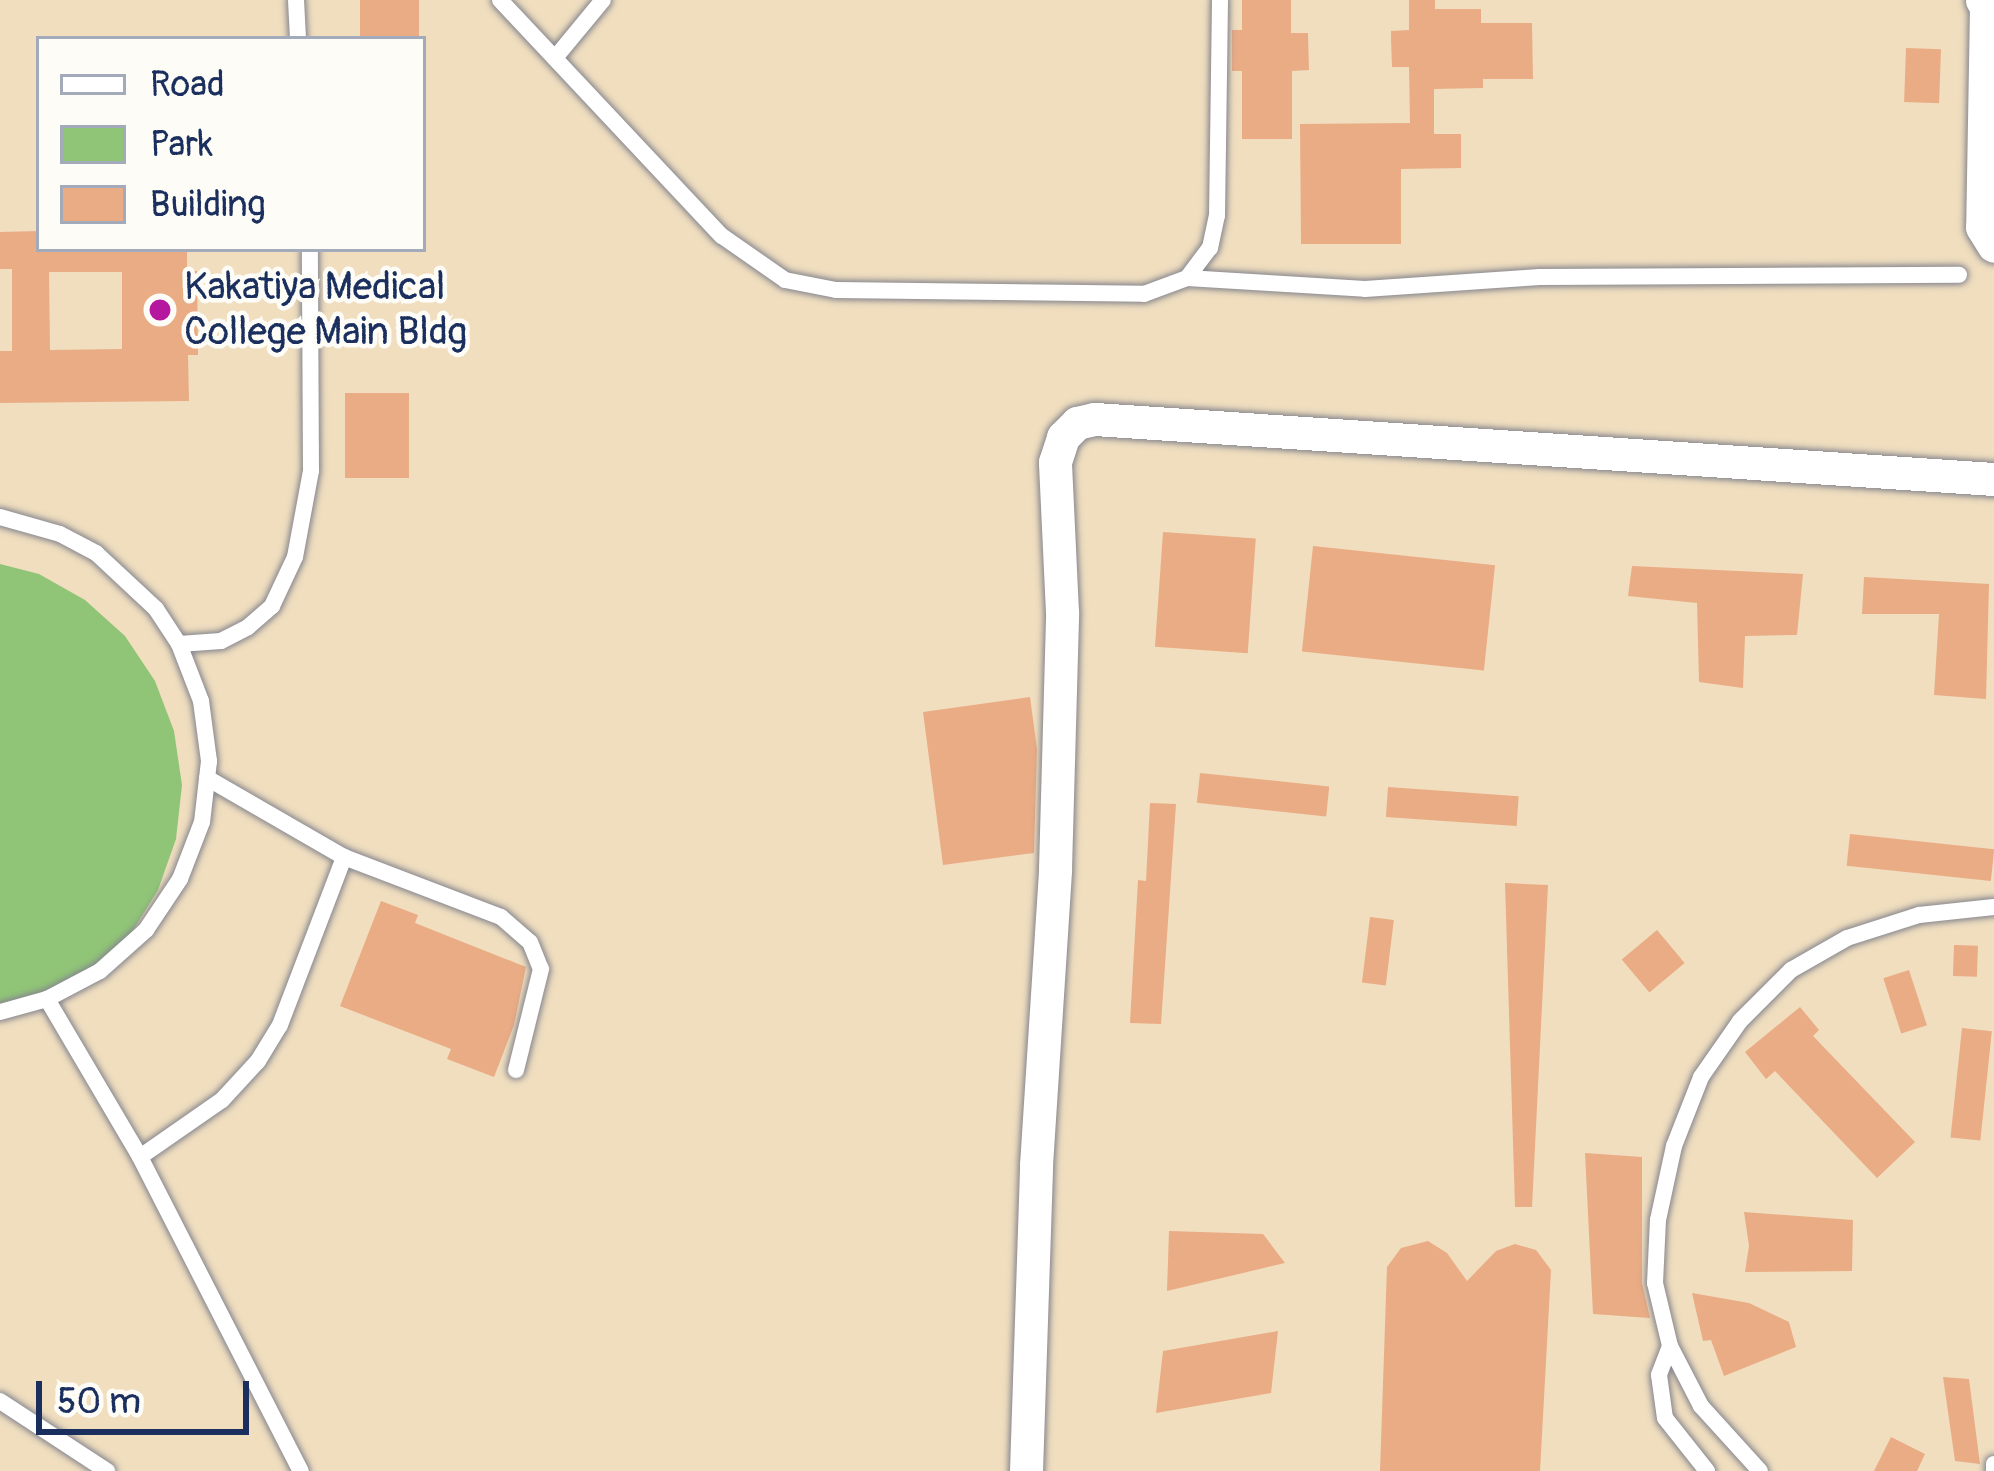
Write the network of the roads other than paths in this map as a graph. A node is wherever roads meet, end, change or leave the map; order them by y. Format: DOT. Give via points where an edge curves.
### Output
graph roads {
  1 [pos="296,0"];
  2 [pos="500,0"];
  3 [pos="602,0"];
  4 [pos="1220,0"];
  5 [pos="1987,5"];
  6 [pos="298,36"];
  7 [pos="556,58"];
  8 [pos="1994,246"];
  9 [pos="310,252"];
  10 [pos="1959,275"];
  11 [pos="1187,278"];
  12 [pos="1994,478"];
  13 [pos="0,517"];
  14 [pos="178,644"];
  15 [pos="207,778"];
  16 [pos="344,857"];
  17 [pos="1994,907"];
  18 [pos="47,999"];
  19 [pos="0,1012"];
  20 [pos="516,1070"];
  21 [pos="140,1157"];
  22 [pos="1670,1346"];
  23 [pos="0,1401"];
  24 [pos="107,1471"];
  25 [pos="302,1471"];
  26 [pos="1026,1471"];
  27 [pos="1707,1471"];
  28 [pos="1760,1471"];
  1 -- 6 [label="lane"];
  2 -- 7 [label="lane"];
  3 -- 7 [label="lane"];
  4 -- 11 [label="lane" via="1217,216 1210,248"];
  5 -- 8 [label="street" via="1982,227"];
  7 -- 11 [label="lane" via="722,236 785,280 836,290 1144,294"];
  9 -- 14 [label="lane" via="311,471 296,557 272,605 248,627 220,641"];
  10 -- 11 [label="lane" via="1540,277 1365,289"];
  12 -- 26 [label="street" via="1095,419 1063,437 1055,462 1062,612 1056,845"];
  13 -- 14 [label="lane" via="96,553 156,609"];
  14 -- 15 [label="lane" via="201,701"];
  15 -- 16 [label="lane"];
  15 -- 18 [label="lane" via="202,822 181,879 146,930 100,971"];
  16 -- 20 [label="lane" via="489,911 530,942 541,969"];
  16 -- 21 [label="lane" via="280,1025 258,1061 222,1100"];
  17 -- 22 [label="lane" via="1919,915 1847,938 1792,970 1740,1021 1701,1076 1658,1220 1655,1283"];
  18 -- 19 [label="lane"];
  18 -- 21 [label="lane"];
  21 -- 25 [label="lane"];
  22 -- 27 [label="lane" via="1659,1375 1664,1418"];
  22 -- 28 [label="lane" via="1701,1406"];
  23 -- 24 [label="lane"];
}
